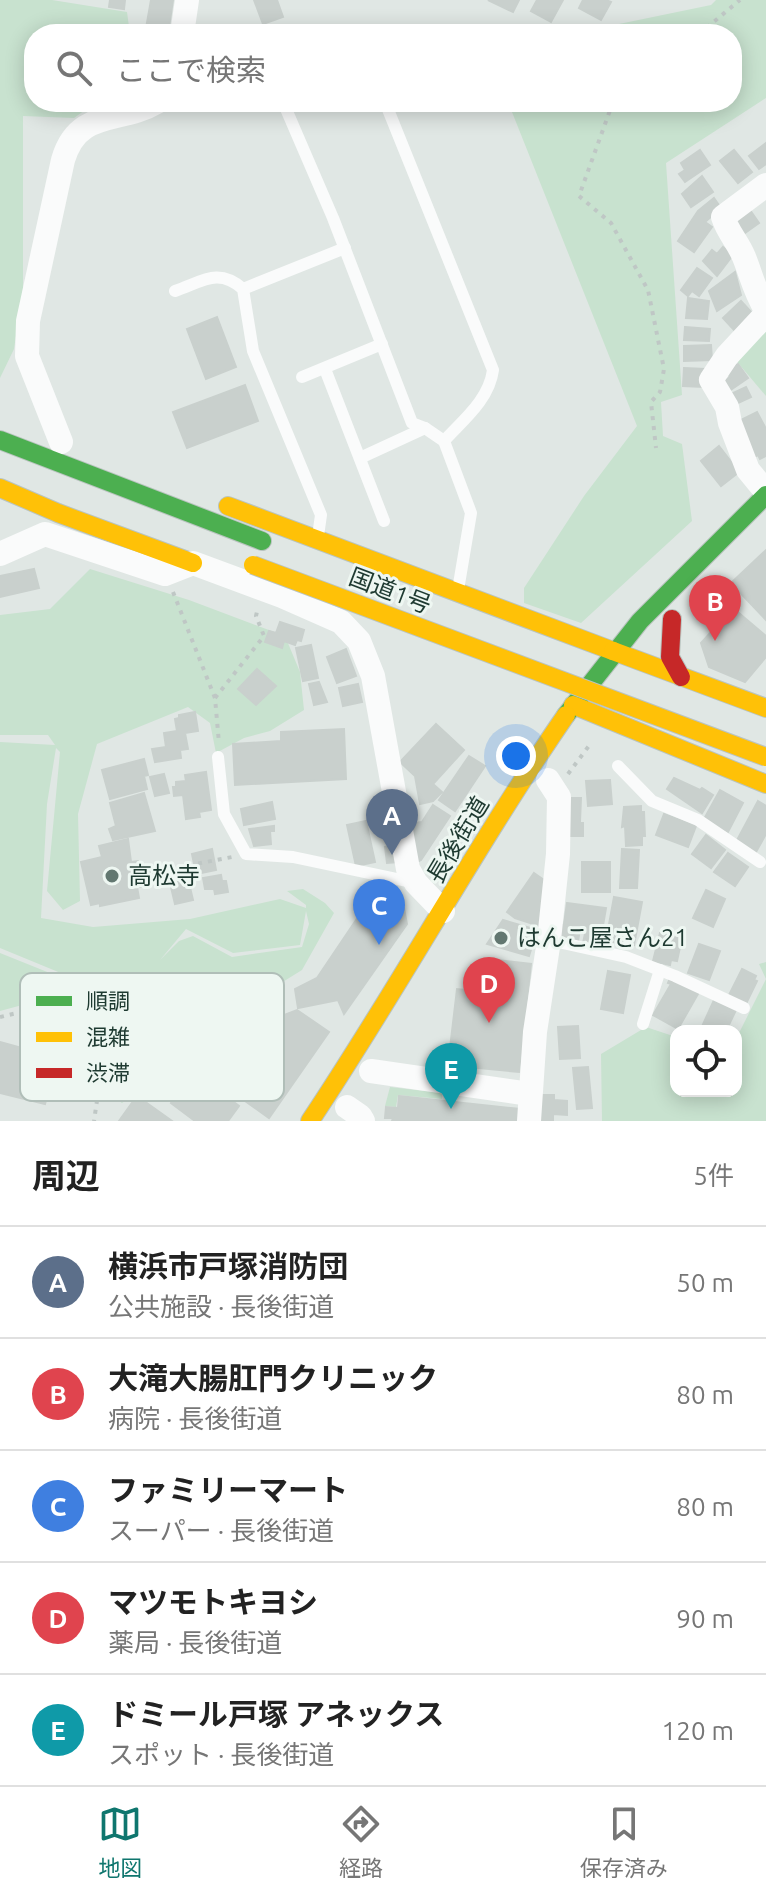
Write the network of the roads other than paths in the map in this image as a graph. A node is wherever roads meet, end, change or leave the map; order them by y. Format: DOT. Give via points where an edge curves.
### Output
graph roads {
  1 [pos="187,0"];
  2 [pos="183,24"];
  3 [pos="127,112"];
  4 [pos="287,112"];
  5 [pos="389,112"];
  6 [pos="766,185"];
  7 [pos="345,248"];
  8 [pos="243,289"];
  9 [pos="175,291"];
  10 [pos="766,312"];
  11 [pos="382,344"];
  12 [pos="325,369"];
  13 [pos="302,377"];
  14 [pos="0,423"];
  15 [pos="425,428"];
  16 [pos="0,440"];
  17 [pos="444,441"];
  18 [pos="68,445"];
  19 [pos="360,458"];
  20 [pos="0,488"];
  21 [pos="766,494"];
  22 [pos="217,502"];
  23 [pos="384,521"];
  24 [pos="311,537"];
  25 [pos="269,544"];
  26 [pos="0,554"];
  27 [pos="246,562"];
  28 [pos="193,563"];
  29 [pos="458,593"];
  30 [pos="282,596"];
  31 [pos="687,602"];
  32 [pos="672,619"];
  33 [pos="613,651"];
  34 [pos="633,663"];
  35 [pos="588,664"];
  36 [pos="684,678"];
  37 [pos="573,705"];
  38 [pos="766,708"];
  39 [pos="588,718"];
  40 [pos="647,736"];
  41 [pos="218,757"];
  42 [pos="766,757"];
  43 [pos="618,766"];
  44 [pos="553,784"];
  45 [pos="766,784"];
  46 [pos="760,862"];
  47 [pos="416,883"];
  48 [pos="443,911"];
  49 [pos="549,940"];
  50 [pos="660,970"];
  51 [pos="744,1008"];
  52 [pos="643,1024"];
  53 [pos="359,1094"];
  54 [pos="530,1094"];
  55 [pos="310,1121"];
  56 [pos="529,1121"];
  1 -- 2 [label="street"];
  3 -- 18 [label="street" via="83,127 68,144 28,321 27,356"];
  4 -- 7 [label="lane"];
  5 -- 17 [label="lane" via="493,370 480,402"];
  6 -- 10 [label="street" via="723,217"];
  7 -- 8 [label="lane"];
  7 -- 11 [label="lane"];
  8 -- 9 [label="lane" via="230,277 218,276"];
  8 -- 24 [label="lane" via="253,351 321,515"];
  10 -- 21 [label="street" via="711,380 727,407 748,470"];
  11 -- 12 [label="lane"];
  11 -- 15 [label="lane" via="412,423"];
  12 -- 13 [label="lane"];
  12 -- 19 [label="lane"];
  14 -- 18 [label="main road"];
  15 -- 17 [label="lane"];
  15 -- 19 [label="lane"];
  16 -- 25 [label="main road"];
  17 -- 29 [label="lane" via="471,513"];
  19 -- 23 [label="lane"];
  20 -- 28 [label="main road"];
  21 -- 33 [label="main road, 長後街道"];
  22 -- 24 [label="main road"];
  24 -- 29 [label="main road"];
  24 -- 30 [label="street"];
  26 -- 28 [label="street" via="45,534 165,574"];
  27 -- 42 [label="main road, 国道1号, bridge"];
  28 -- 30 [label="street"];
  29 -- 33 [label="main road"];
  30 -- 47 [label="street" via="341,622 359,641 373,676 408,869"];
  31 -- 32 [label="main road"];
  32 -- 34 [label="main road"];
  32 -- 36 [label="main road" via="669,655"];
  33 -- 34 [label="main road"];
  33 -- 37 [label="main road, 長後街道"];
  34 -- 35 [label="main road"];
  34 -- 36 [label="main road"];
  34 -- 39 [label="main road"];
  36 -- 38 [label="main road"];
  36 -- 40 [label="main road" via="672,684 645,724"];
  37 -- 39 [label="main road"];
  37 -- 48 [label="main road, 長後街道"];
  39 -- 40 [label="main road"];
  40 -- 45 [label="main road"];
  41 -- 47 [label="lane" via="224,814 246,854 293,857"];
  43 -- 46 [label="lane" via="652,801 698,820"];
  44 -- 49 [label="street" via="558,854"];
  47 -- 48 [label="street"];
  48 -- 55 [label="main road, 長後街道"];
  49 -- 50 [label="lane"];
  49 -- 54 [label="street"];
  50 -- 51 [label="lane"];
  50 -- 52 [label="lane"];
  53 -- 54 [label="street"];
  54 -- 56 [label="street"];
}
